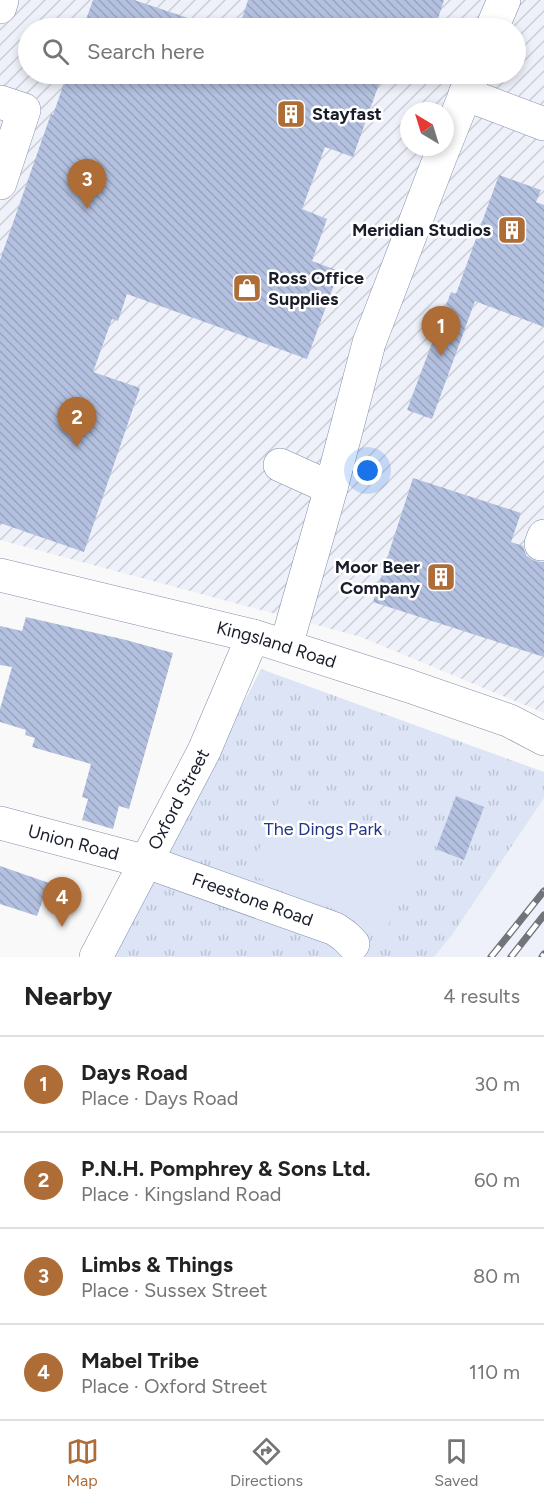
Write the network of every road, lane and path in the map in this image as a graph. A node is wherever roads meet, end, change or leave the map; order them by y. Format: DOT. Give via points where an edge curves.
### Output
graph roads {
  1 [pos="2,0"];
  2 [pos="504,0"];
  3 [pos="0,7"];
  4 [pos="496,18"];
  5 [pos="469,84"];
  6 [pos="0,102"];
  7 [pos="454,123"];
  8 [pos="544,124"];
  9 [pos="441,156"];
  10 [pos="0,183"];
  11 [pos="280,465"];
  12 [pos="331,489"];
  13 [pos="0,575"];
  14 [pos="253,636"];
  15 [pos="286,646"];
  16 [pos="544,739"];
  17 [pos="0,823"];
  18 [pos="147,862"];
  19 [pos="353,944"];
  20 [pos="96,957"];
  1 -- 3 [label="street"];
  2 -- 4 [label="street"];
  5 -- 7 [label="street"];
  5 -- 8 [label="street"];
  6 -- 10 [label="street" via="24,110"];
  9 -- 12 [label="street" via="369,343"];
  11 -- 12 [label="street"];
  12 -- 15 [label="street"];
  13 -- 14 [label="street, Kingsland Road"];
  14 -- 15 [label="street, Kingsland Road"];
  14 -- 18 [label="street, Oxford Street" via="204,751"];
  15 -- 16 [label="street, Kingsland Road" via="510,721"];
  17 -- 18 [label="street, Union Road"];
  18 -- 19 [label="street, Freestone Road" via="335,929"];
  18 -- 20 [label="street, Oxford Street"];
}
